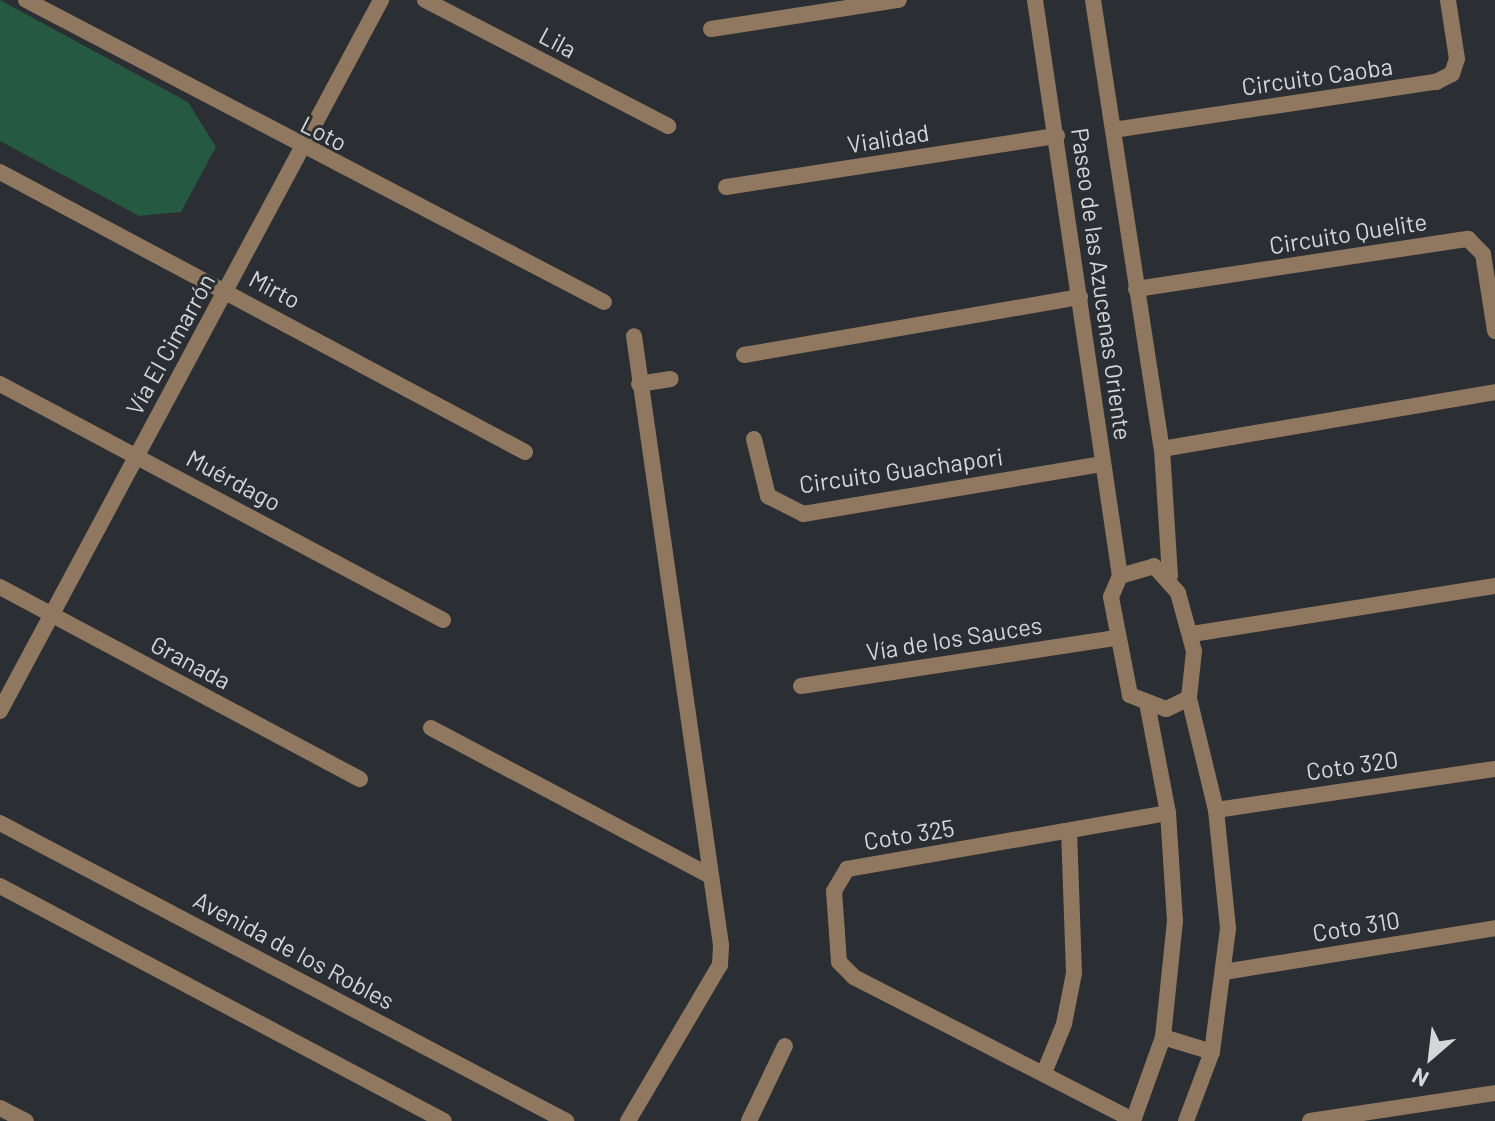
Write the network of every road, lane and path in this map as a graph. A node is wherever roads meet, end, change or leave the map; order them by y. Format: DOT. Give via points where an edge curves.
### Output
graph roads {
  1 [pos="26,0"];
  2 [pos="381,0"];
  3 [pos="425,0"];
  4 [pos="899,0"];
  5 [pos="1035,0"];
  6 [pos="1093,0"];
  7 [pos="1448,0"];
  8 [pos="711,29"];
  9 [pos="668,126"];
  10 [pos="1113,130"];
  11 [pos="1057,136"];
  12 [pos="303,149"];
  13 [pos="0,172"];
  14 [pos="726,187"];
  15 [pos="1136,289"];
  16 [pos="226,291"];
  17 [pos="1080,297"];
  18 [pos="604,302"];
  19 [pos="1495,331"];
  20 [pos="634,336"];
  21 [pos="744,355"];
  22 [pos="671,379"];
  23 [pos="0,384"];
  24 [pos="639,384"];
  25 [pos="1495,392"];
  26 [pos="754,439"];
  27 [pos="1162,449"];
  28 [pos="525,452"];
  29 [pos="136,455"];
  30 [pos="1103,464"];
  31 [pos="1120,576"];
  32 [pos="1170,576"];
  33 [pos="1495,586"];
  34 [pos="0,587"];
  35 [pos="53,615"];
  36 [pos="443,620"];
  37 [pos="1192,634"];
  38 [pos="1114,638"];
  39 [pos="801,686"];
  40 [pos="1189,698"];
  41 [pos="1148,708"];
  42 [pos="0,711"];
  43 [pos="431,728"];
  44 [pos="1495,769"];
  45 [pos="360,779"];
  46 [pos="1216,810"];
  47 [pos="1168,813"];
  48 [pos="0,823"];
  49 [pos="1069,832"];
  50 [pos="710,876"];
  51 [pos="0,886"];
  52 [pos="1495,928"];
  53 [pos="1224,972"];
  54 [pos="1163,1037"];
  55 [pos="785,1046"];
  56 [pos="1212,1052"];
  57 [pos="1044,1073"];
  58 [pos="1495,1093"];
  59 [pos="0,1108"];
  60 [pos="1133,1120"];
  61 [pos="26,1121"];
  62 [pos="444,1121"];
  63 [pos="566,1121"];
  64 [pos="628,1121"];
  65 [pos="749,1121"];
  66 [pos="1186,1121"];
  67 [pos="1310,1121"];
  1 -- 12 [label="street, Loto"];
  2 -- 12 [label="street, Vía El Cimarrón"];
  3 -- 9 [label="street, Lila"];
  4 -- 8 [label="street"];
  5 -- 11 [label="street, Paseo de las Azucenas Oriente"];
  6 -- 10 [label="street, Paseo de las Azucenas Oriente"];
  7 -- 10 [label="street, Circuito Caoba" via="1457,59 1452,74 1436,82"];
  10 -- 15 [label="street, Paseo de las Azucenas Oriente"];
  11 -- 14 [label="street, Vialidad"];
  11 -- 17 [label="street, Paseo de las Azucenas Oriente"];
  12 -- 16 [label="street, Vía El Cimarrón"];
  12 -- 18 [label="street, Loto"];
  13 -- 16 [label="street, Mirto"];
  15 -- 19 [label="street, Circuito Quelite" via="1468,239 1483,254"];
  15 -- 27 [label="street, Paseo de las Azucenas Oriente"];
  16 -- 28 [label="street, Mirto"];
  16 -- 29 [label="street, Vía El Cimarrón"];
  17 -- 21 [label="street"];
  17 -- 30 [label="street, Paseo de las Azucenas Oriente"];
  20 -- 24 [label="street"];
  22 -- 24 [label="street"];
  23 -- 29 [label="street, Muérdago"];
  24 -- 50 [label="street"];
  25 -- 27 [label="street"];
  26 -- 30 [label="street, Circuito Guachapori" via="768,496 803,514"];
  27 -- 32 [label="street, Paseo de las Azucenas Oriente"];
  29 -- 35 [label="street, Vía El Cimarrón"];
  29 -- 36 [label="street, Muérdago"];
  30 -- 31 [label="street, Paseo de las Azucenas Oriente"];
  31 -- 32 [label="street" via="1154,566"];
  31 -- 38 [label="street" via="1111,597"];
  32 -- 37 [label="street, Paseo de las Azucenas Oriente"];
  33 -- 37 [label="street"];
  34 -- 35 [label="street, Granada"];
  35 -- 42 [label="street, Vía El Cimarrón"];
  35 -- 45 [label="street, Granada"];
  37 -- 40 [label="street"];
  38 -- 39 [label="street, Vía de los Sauces"];
  38 -- 41 [label="street" via="1130,695"];
  40 -- 41 [label="street"];
  40 -- 46 [label="street"];
  41 -- 47 [label="street"];
  43 -- 50 [label="street"];
  44 -- 46 [label="street, Coto 320"];
  46 -- 53 [label="street" via="1227,904"];
  47 -- 49 [label="street, Coto 325"];
  47 -- 54 [label="street" via="1175,921"];
  48 -- 63 [label="street, Avenida de los Robles"];
  49 -- 57 [label="street" via="1074,973"];
  49 -- 57 [label="street, Coto 325" via="847,869 834,891 839,962 854,977"];
  50 -- 64 [label="street" via="720,965"];
  51 -- 62 [label="street"];
  52 -- 53 [label="street, Coto 310"];
  53 -- 56 [label="street"];
  54 -- 56 [label="street"];
  54 -- 60 [label="street"];
  55 -- 65 [label="street"];
  56 -- 66 [label="street"];
  57 -- 60 [label="street, Coto 325"];
  58 -- 67 [label="street"];
  59 -- 61 [label="street"];
}
